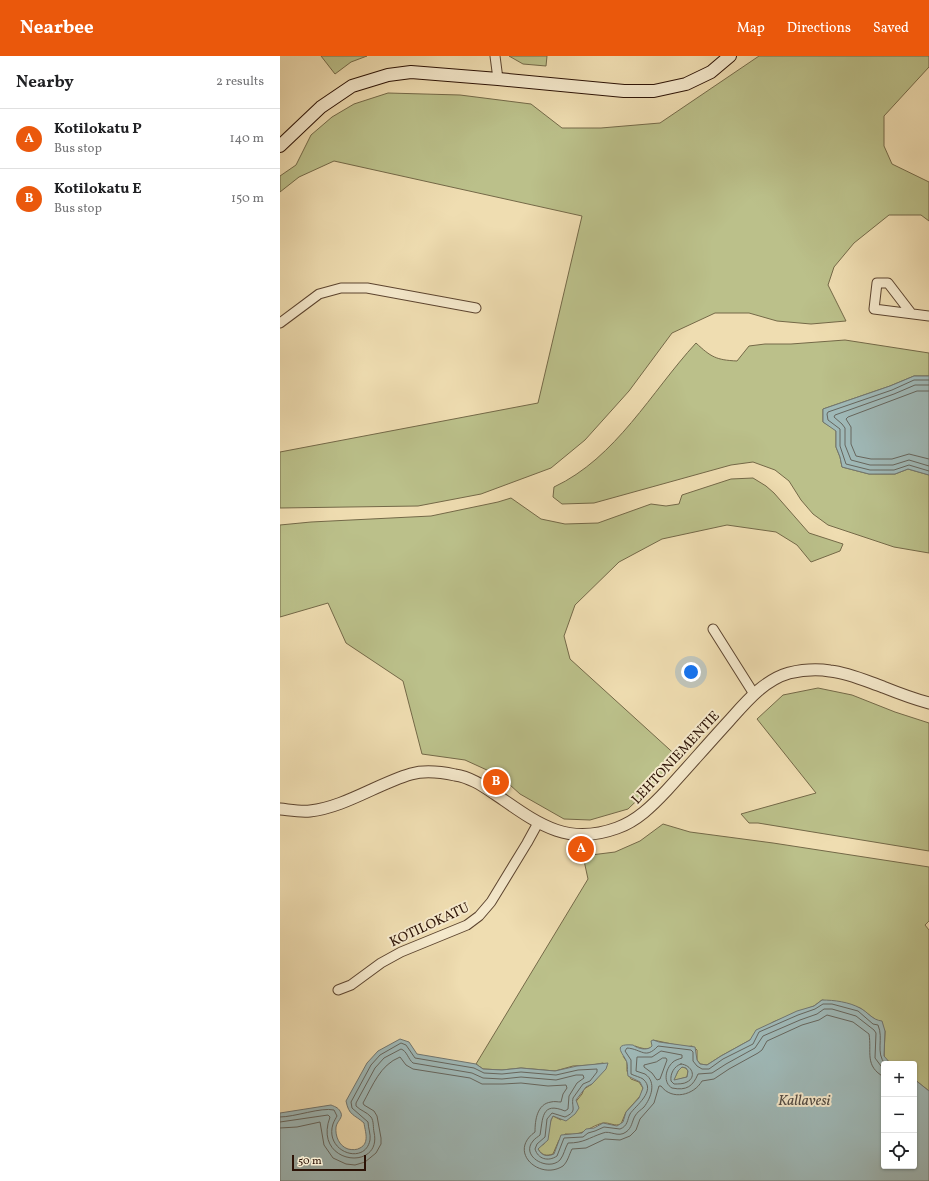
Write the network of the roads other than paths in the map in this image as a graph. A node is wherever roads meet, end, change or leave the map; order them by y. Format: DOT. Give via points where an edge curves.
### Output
graph roads {
  1 [pos="494,56"];
  2 [pos="730,56"];
  3 [pos="498,79"];
  4 [pos="280,146"];
  5 [pos="476,308"];
  6 [pos="911,314"];
  7 [pos="929,316"];
  8 [pos="280,324"];
  9 [pos="713,629"];
  10 [pos="754,694"];
  11 [pos="929,703"];
  12 [pos="280,809"];
  13 [pos="538,823"];
  14 [pos="338,990"];
  1 -- 3 [label="street"];
  2 -- 3 [label="main road" via="711,72 686,84 654,91 624,91"];
  3 -- 4 [label="main road" via="411,72 388,75 352,86 321,107"];
  5 -- 8 [label="street" via="367,288 341,288 319,294"];
  6 -- 7 [label="street"];
  9 -- 10 [label="street"];
  10 -- 11 [label="street, LEHTONIEMENTIE" via="789,673 826,670 842,672"];
  10 -- 13 [label="street, LEHTONIEMENTIE" via="681,776 653,805 634,820 594,835 575,836"];
  12 -- 13 [label="street, LEHTONIEMENTIE" via="310,811 348,800 412,774 434,772 458,775 477,782"];
  13 -- 14 [label="street, KOTILOKATU" via="495,896 479,916 467,925 401,952 382,962 351,985"];
}
